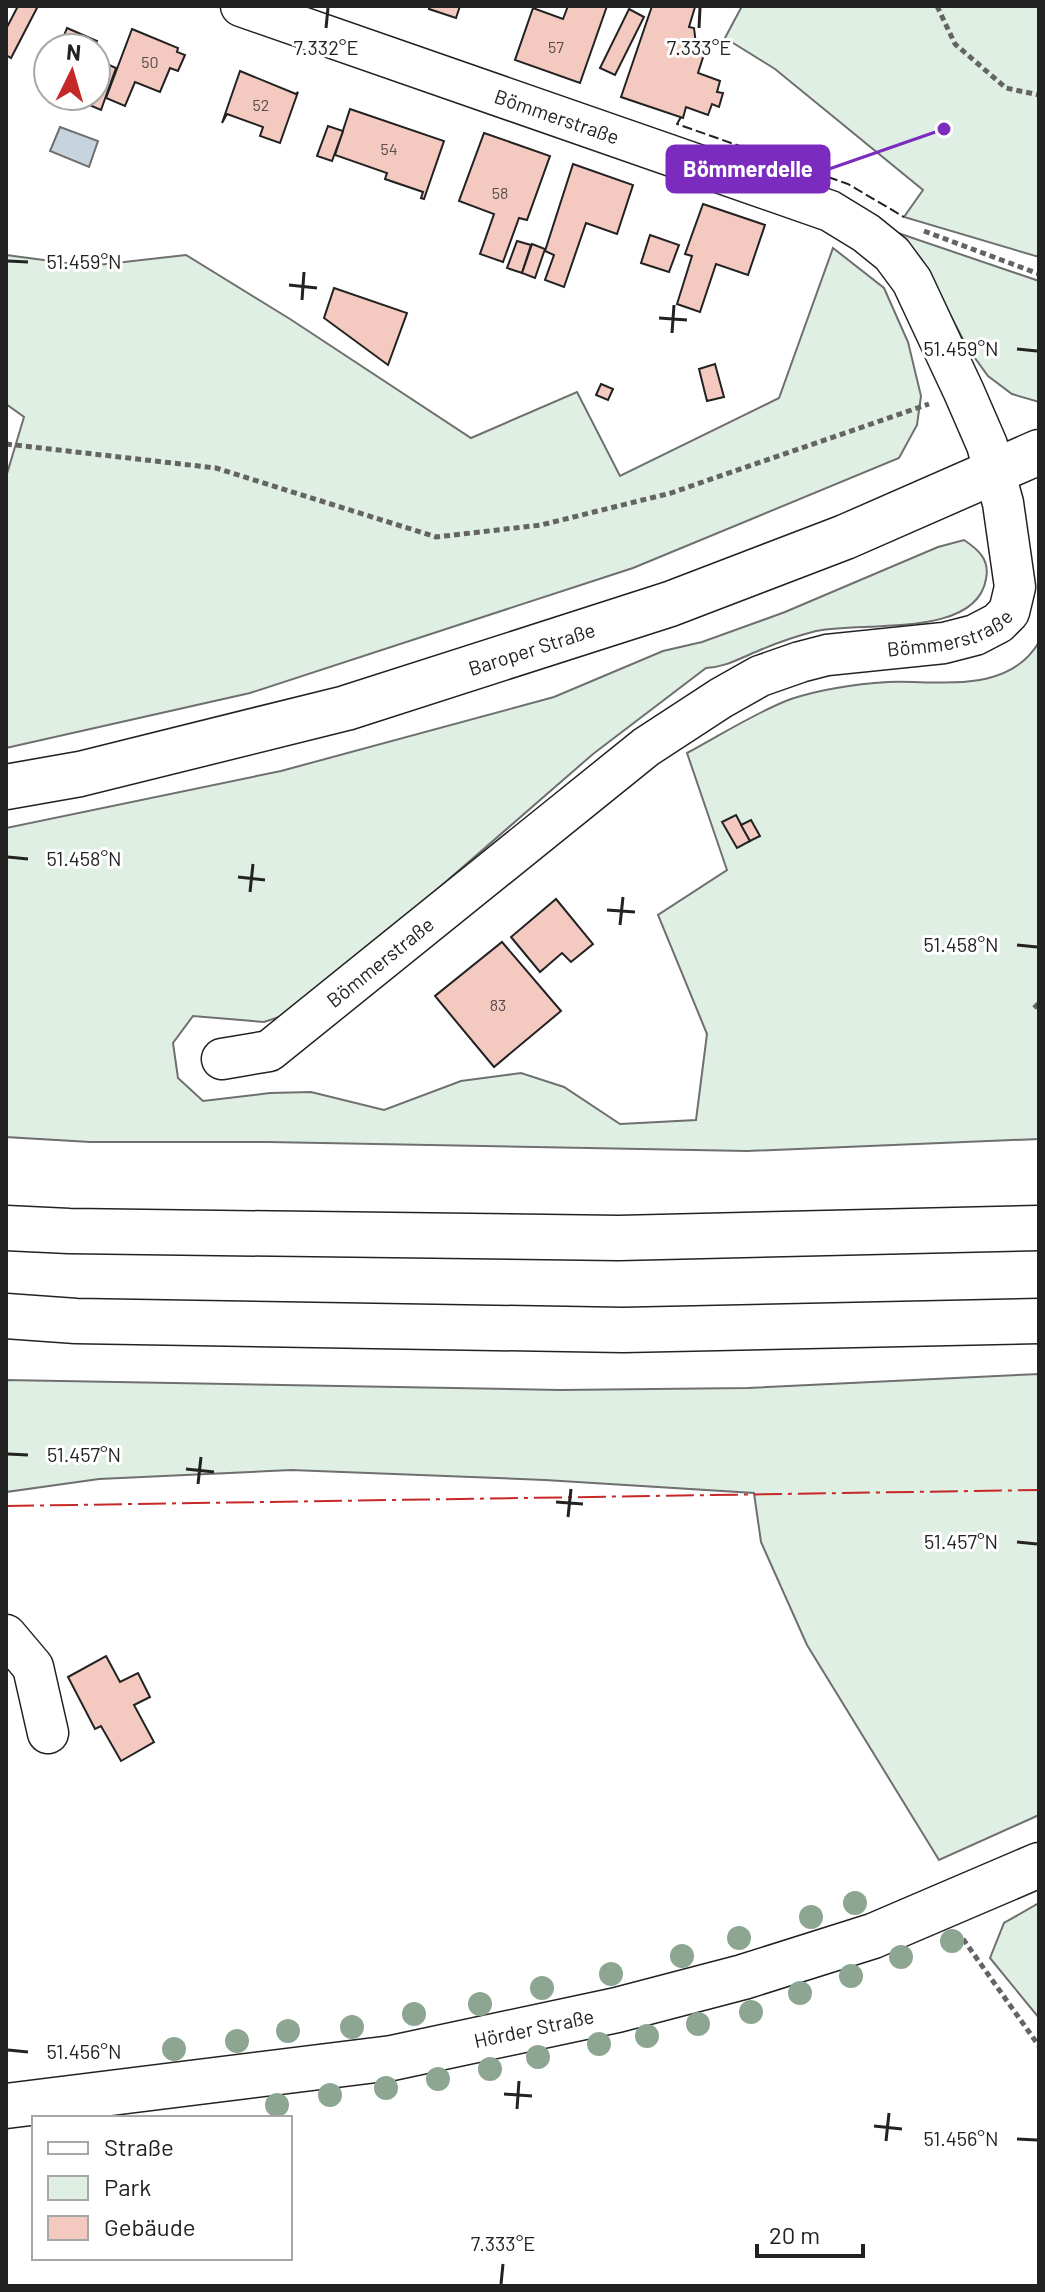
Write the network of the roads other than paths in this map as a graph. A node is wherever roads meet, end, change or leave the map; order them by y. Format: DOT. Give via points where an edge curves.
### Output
graph roads {
  1 [pos="241,6"];
  2 [pos="1039,452"];
  3 [pos="995,472"];
  4 [pos="6,787"];
  5 [pos="222,1059"];
  6 [pos="6,1228"];
  7 [pos="1039,1228"];
  8 [pos="6,1316"];
  9 [pos="1039,1321"];
  10 [pos="6,1635"];
  11 [pos="48,1733"];
  12 [pos="1039,1865"];
  13 [pos="6,2106"];
  1 -- 3 [label="street, Bömmerstraße" via="830,211 866,233 892,254 912,281"];
  2 -- 3 [label="main road, Baroper Straße"];
  3 -- 4 [label="main road, Baroper Straße" via="670,604 346,708 80,774"];
  3 -- 5 [label="street, Bömmerstraße" via="1015,587 1009,612 998,623 944,643 827,655 760,676 646,747 269,1051"];
  6 -- 7 [label="main road" via="619,1238"];
  8 -- 9 [label="main road" via="623,1330"];
  10 -- 11 [label="street" via="33,1667"];
  12 -- 13 [label="main road, Hörder Straße" via="873,1936 743,1977 572,2020 392,2058"];
}
